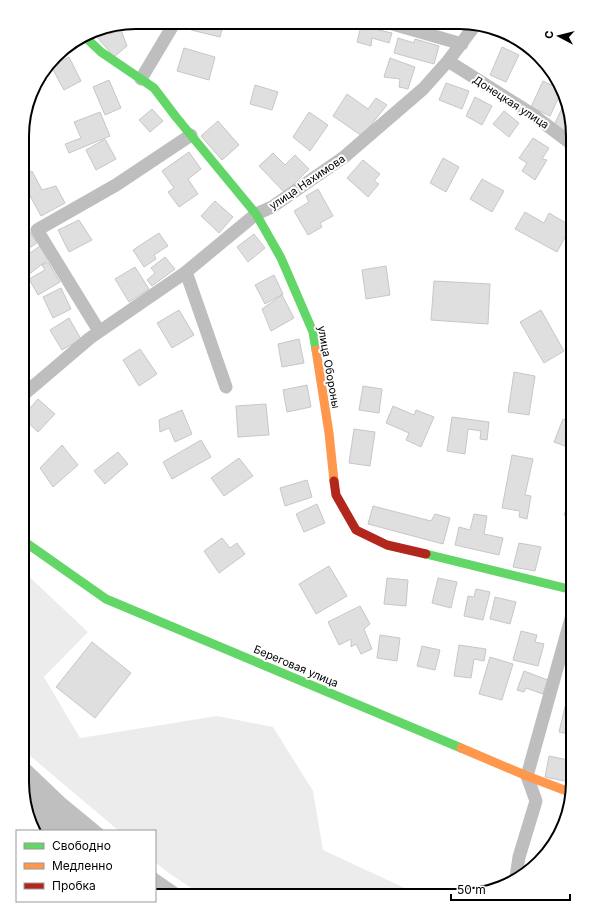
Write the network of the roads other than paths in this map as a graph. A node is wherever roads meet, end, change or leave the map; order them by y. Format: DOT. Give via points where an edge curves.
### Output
graph roads {
  1 [pos="172,29"];
  2 [pos="410,29"];
  3 [pos="472,30"];
  4 [pos="88,40"];
  5 [pos="462,44"];
  6 [pos="448,62"];
  7 [pos="141,79"];
  8 [pos="190,135"];
  9 [pos="566,140"];
  10 [pos="256,214"];
  11 [pos="186,272"];
  12 [pos="99,331"];
  13 [pos="226,387"];
  14 [pos="29,390"];
  15 [pos="29,545"];
  16 [pos="566,588"];
  17 [pos="566,636"];
  18 [pos="527,776"];
  19 [pos="566,791"];
  20 [pos="517,872"];
  1 -- 7 [label="street"];
  2 -- 5 [label="street"];
  3 -- 5 [label="street, улица Нахимова"];
  4 -- 7 [label="street, улица Обороны" via="100,52"];
  5 -- 6 [label="street, улица Нахимова"];
  6 -- 9 [label="street, Донецкая улица" via="532,114"];
  6 -- 10 [label="street, улица Нахимова" via="423,89 344,157 272,207"];
  7 -- 8 [label="street, улица Обороны" via="154,88"];
  8 -- 10 [label="street, улица Обороны"];
  8 -- 12 [label="street" via="116,184 38,230"];
  10 -- 11 [label="street, улица Нахимова"];
  10 -- 16 [label="street, улица Обороны" via="281,258 313,332 336,495 356,530 387,545"];
  11 -- 12 [label="street, улица Нахимова"];
  11 -- 13 [label="street"];
  12 -- 14 [label="street, улица Нахимова"];
  15 -- 18 [label="street, Береговая улица" via="106,599"];
  17 -- 18 [label="street"];
  18 -- 19 [label="street, Береговая улица"];
  18 -- 20 [label="street" via="536,801"];
}
